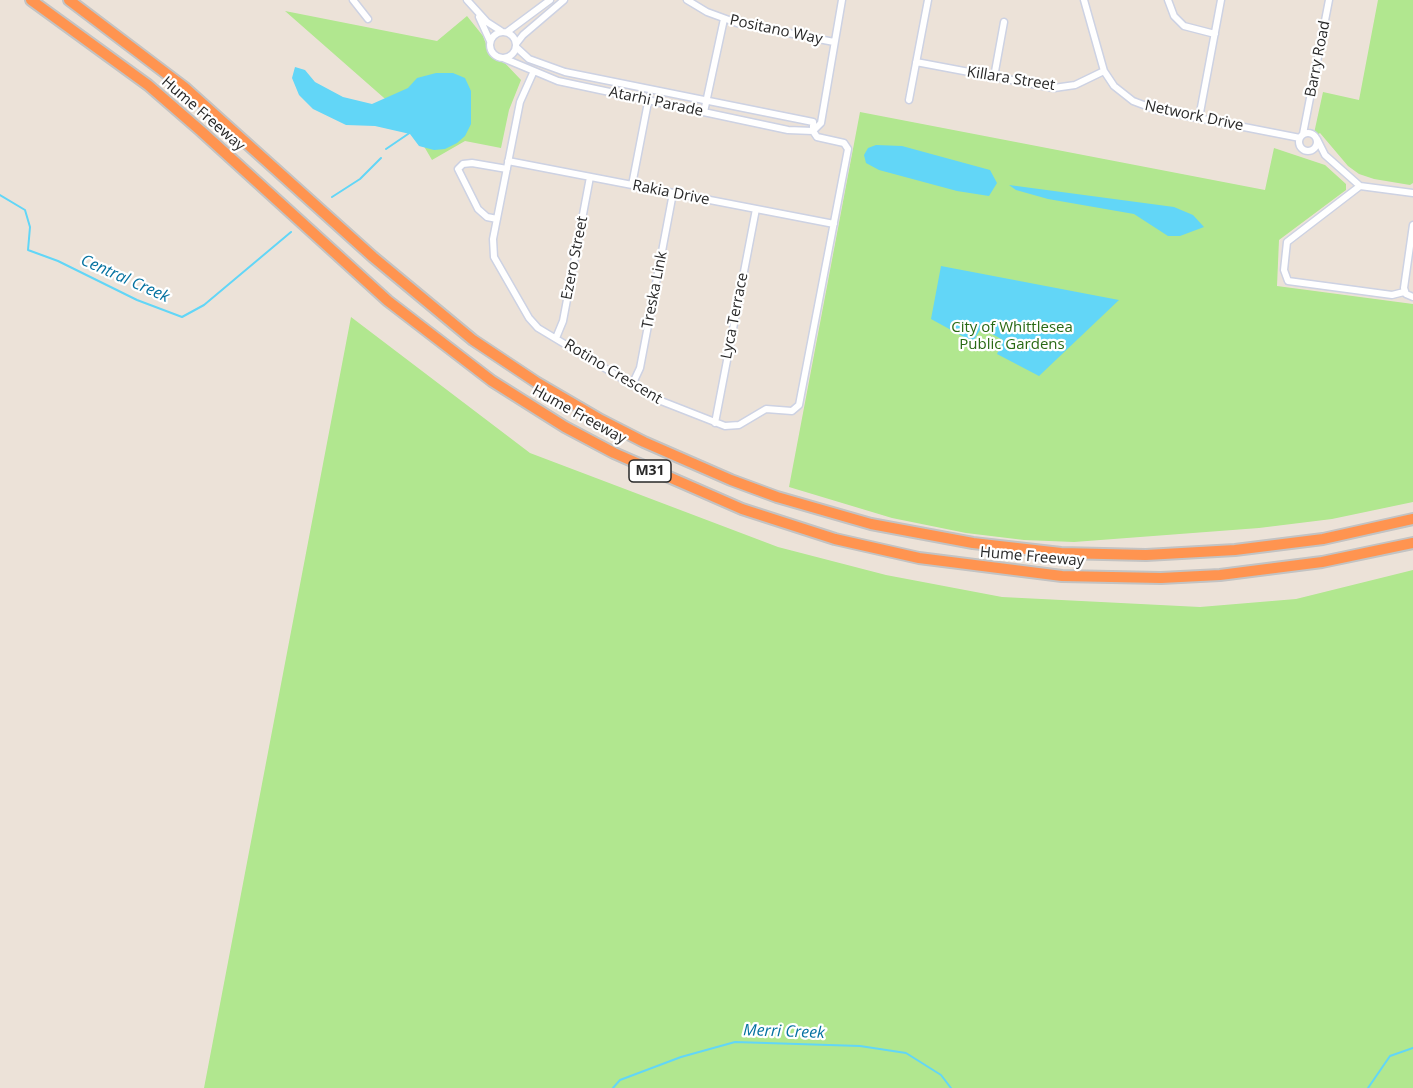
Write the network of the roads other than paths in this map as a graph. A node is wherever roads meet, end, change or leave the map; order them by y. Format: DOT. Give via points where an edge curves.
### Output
graph roads {
  1 [pos="31,0"];
  2 [pos="69,0"];
  3 [pos="353,0"];
  4 [pos="466,0"];
  5 [pos="550,0"];
  6 [pos="564,0"];
  7 [pos="687,0"];
  8 [pos="842,0"];
  9 [pos="928,0"];
  10 [pos="1084,0"];
  11 [pos="1168,0"];
  12 [pos="1221,0"];
  13 [pos="1329,0"];
  14 [pos="477,13"];
  15 [pos="368,19"];
  16 [pos="724,19"];
  17 [pos="1004,22"];
  18 [pos="504,32"];
  19 [pos="1215,34"];
  20 [pos="490,41"];
  21 [pos="834,42"];
  22 [pos="516,46"];
  23 [pos="503,58"];
  24 [pos="916,62"];
  25 [pos="1104,71"];
  26 [pos="533,73"];
  27 [pos="994,77"];
  28 [pos="650,90"];
  29 [pos="824,95"];
  30 [pos="833,97"];
  31 [pos="909,100"];
  32 [pos="648,101"];
  33 [pos="707,102"];
  34 [pos="704,112"];
  35 [pos="821,112"];
  36 [pos="1307,117"];
  37 [pos="1199,118"];
  38 [pos="813,122"];
  39 [pos="815,130"];
  40 [pos="1301,136"];
  41 [pos="1314,136"];
  42 [pos="1310,151"];
  43 [pos="1325,155"];
  44 [pos="507,165"];
  45 [pos="590,177"];
  46 [pos="632,185"];
  47 [pos="1360,186"];
  48 [pos="673,193"];
  49 [pos="1413,193"];
  50 [pos="756,209"];
  51 [pos="497,219"];
  52 [pos="834,224"];
  53 [pos="1413,225"];
  54 [pos="1404,292"];
  55 [pos="1413,297"];
  56 [pos="556,338"];
  57 [pos="632,385"];
  58 [pos="715,423"];
  59 [pos="1413,519"];
  60 [pos="1413,543"];
  1 -- 60 [label="highway, Hume Freeway / M31" via="148,85 388,301 483,375 614,453 742,509 835,539 909,556 1062,576 1161,578 1230,574 1322,562"];
  2 -- 59 [label="highway, Hume Freeway / M31" via="184,87 373,257 474,340 601,420 731,480 871,524 973,543 1061,552 1146,555 1235,550 1323,539"];
  3 -- 15 [label="street"];
  4 -- 14 [label="street"];
  5 -- 18 [label="street" via="517,28"];
  6 -- 22 [label="street" via="523,34"];
  7 -- 16 [label="street, Positano Way"];
  8 -- 21 [label="street"];
  9 -- 24 [label="street"];
  10 -- 25 [label="street, Network Drive"];
  11 -- 19 [label="street" via="1174,16 1184,26"];
  12 -- 19 [label="street"];
  13 -- 36 [label="street, Barry Road"];
  14 -- 18 [label="street"];
  14 -- 20 [label="street"];
  16 -- 21 [label="street, Positano Way"];
  16 -- 33 [label="street"];
  17 -- 27 [label="street"];
  18 -- 20 [label="street"];
  18 -- 22 [label="street" via="514,37"];
  19 -- 37 [label="street"];
  20 -- 23 [label="street" via="492,53"];
  21 -- 29 [label="street"];
  22 -- 23 [label="street" via="512,55"];
  22 -- 28 [label="street, Atarhi Parade" via="529,59 545,66"];
  23 -- 26 [label="street, Atarhi Parade"];
  24 -- 27 [label="street, Killara Street"];
  24 -- 31 [label="street"];
  25 -- 27 [label="street, Killara Street" via="1060,88"];
  25 -- 37 [label="street, Network Drive" via="1114,86 1133,101"];
  26 -- 32 [label="street, Atarhi Parade"];
  26 -- 44 [label="street, Rotino Crescent" via="520,102"];
  28 -- 32 [label="street"];
  28 -- 33 [label="street, Atarhi Parade"];
  29 -- 30 [label="street"];
  29 -- 35 [label="street"];
  32 -- 34 [label="street, Atarhi Parade"];
  32 -- 46 [label="street"];
  33 -- 34 [label="street"];
  33 -- 38 [label="street, Atarhi Parade"];
  34 -- 39 [label="street, Atarhi Parade" via="795,131"];
  35 -- 38 [label="street"];
  35 -- 39 [label="street"];
  36 -- 40 [label="street, Barry Road"];
  36 -- 41 [label="street, Barry Road"];
  37 -- 40 [label="street, Network Drive"];
  38 -- 39 [label="street"];
  39 -- 52 [label="street, Rotino Crescent" via="847,147"];
  40 -- 41 [label="street, Network Drive"];
  40 -- 42 [label="street" via="1300,146"];
  41 -- 42 [label="street" via="1316,147"];
  41 -- 43 [label="street, Barry Road"];
  42 -- 43 [label="street"];
  43 -- 47 [label="street"];
  44 -- 45 [label="street, Rakia Drive"];
  44 -- 51 [label="street, Rotino Crescent"];
  44 -- 51 [label="street, Rakia Drive" via="472,163 458,169 478,209"];
  45 -- 46 [label="street, Rakia Drive"];
  45 -- 56 [label="street, Ezero Street" via="563,321"];
  46 -- 48 [label="street, Rakia Drive"];
  47 -- 49 [label="street"];
  47 -- 54 [label="street" via="1287,242 1284,270 1288,281 1392,295"];
  48 -- 50 [label="street, Rakia Drive"];
  48 -- 57 [label="street, Treska Link" via="640,368"];
  50 -- 52 [label="street, Rakia Drive"];
  50 -- 58 [label="street, Lyca Terrace"];
  51 -- 56 [label="street, Rotino Crescent" via="492,244 494,257 532,322"];
  52 -- 58 [label="street, Rotino Crescent" via="798,408 766,409 734,426"];
  53 -- 54 [label="street"];
  54 -- 55 [label="street"];
  56 -- 57 [label="street, Rotino Crescent"];
  57 -- 58 [label="street, Rotino Crescent" via="665,404"];
}
